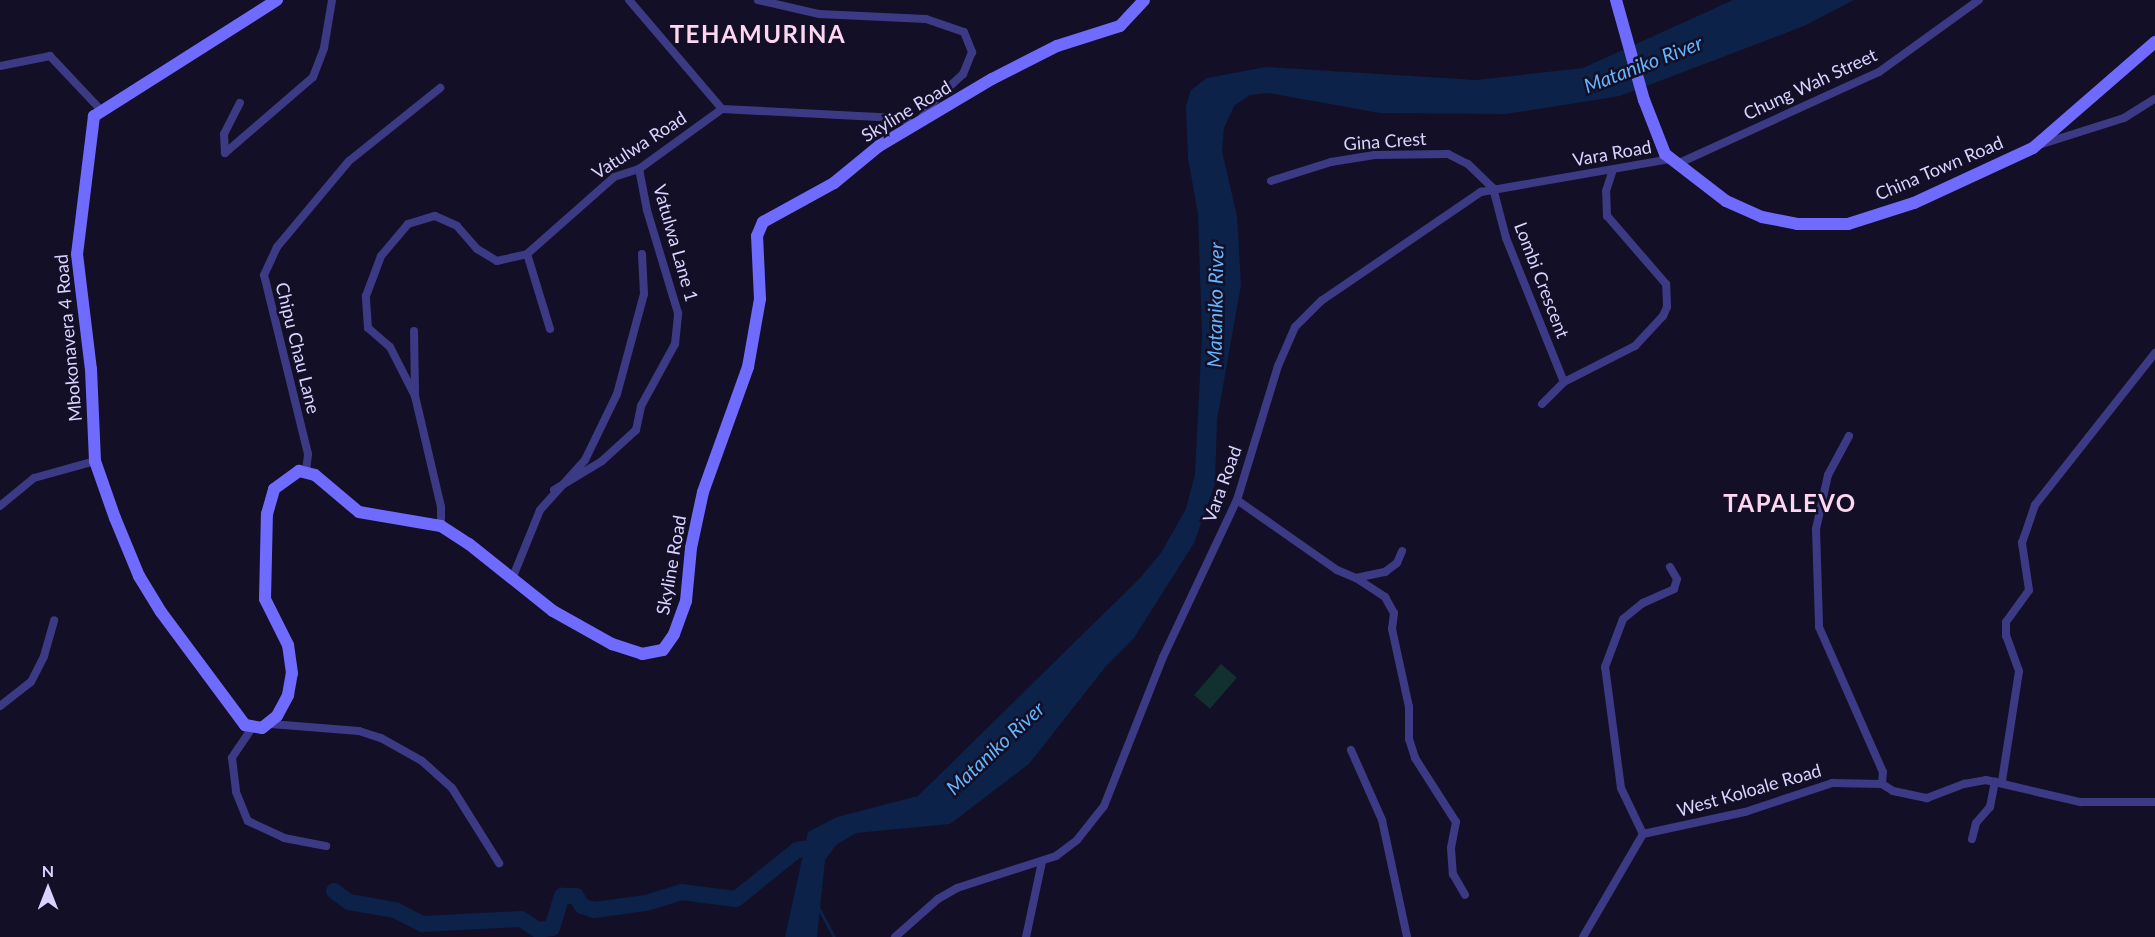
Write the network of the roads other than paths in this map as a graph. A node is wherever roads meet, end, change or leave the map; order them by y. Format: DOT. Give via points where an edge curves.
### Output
graph roads {
  1 [pos="277,0"];
  2 [pos="332,0"];
  3 [pos="628,0"];
  4 [pos="758,0"];
  5 [pos="1144,0"];
  6 [pos="1616,0"];
  7 [pos="1979,0"];
  8 [pos="2155,42"];
  9 [pos="0,66"];
  10 [pos="440,88"];
  11 [pos="2155,99"];
  12 [pos="240,103"];
  13 [pos="100,109"];
  14 [pos="722,109"];
  15 [pos="917,123"];
  16 [pos="2033,148"];
  17 [pos="1674,162"];
  18 [pos="639,169"];
  19 [pos="1612,172"];
  20 [pos="1271,181"];
  21 [pos="1493,188"];
  22 [pos="527,254"];
  23 [pos="642,254"];
  24 [pos="550,329"];
  25 [pos="414,331"];
  26 [pos="2155,353"];
  27 [pos="1564,381"];
  28 [pos="415,396"];
  29 [pos="1542,404"];
  30 [pos="1849,435"];
  31 [pos="95,461"];
  32 [pos="306,471"];
  33 [pos="554,490"];
  34 [pos="1238,500"];
  35 [pos="0,506"];
  36 [pos="441,526"];
  37 [pos="1402,551"];
  38 [pos="1670,567"];
  39 [pos="1356,578"];
  40 [pos="512,579"];
  41 [pos="54,620"];
  42 [pos="0,706"];
  43 [pos="270,724"];
  44 [pos="252,728"];
  45 [pos="1351,750"];
  46 [pos="1999,781"];
  47 [pos="1882,784"];
  48 [pos="2155,802"];
  49 [pos="1644,834"];
  50 [pos="1972,839"];
  51 [pos="326,846"];
  52 [pos="1042,862"];
  53 [pos="499,863"];
  54 [pos="1465,895"];
  55 [pos="895,937"];
  56 [pos="1026,937"];
  57 [pos="1407,937"];
  58 [pos="1583,937"];
  1 -- 13 [label="street"];
  2 -- 12 [label="street" via="324,48 313,77 225,153 224,134"];
  3 -- 14 [label="street"];
  4 -- 15 [label="street" via="819,14 926,19 964,32 972,52 963,74"];
  5 -- 15 [label="street, Skyline Road" via="1131,18 1112,31 1057,46"];
  6 -- 17 [label="street, China Town Road" via="1660,146"];
  7 -- 17 [label="street, Chung Wah Street" via="1880,72"];
  8 -- 16 [label="street, China Town Road"];
  9 -- 13 [label="street" via="50,56"];
  10 -- 32 [label="street, Chipu Chau Lane" via="349,161 277,247 264,275 308,454"];
  11 -- 16 [label="street" via="2124,118"];
  13 -- 31 [label="street, Mbokonavera 4 Road" via="92,126 77,254 91,369"];
  14 -- 15 [label="street" via="898,118"];
  14 -- 18 [label="street, Vatulwa Road"];
  15 -- 40 [label="street, Skyline Road" via="879,146 834,183 763,222 758,229 760,299 748,367 703,492 691,548 686,601 667,646 656,653 642,654 612,644 553,611"];
  16 -- 17 [label="street, China Town Road" via="1914,203 1848,224 1797,224 1752,214 1718,196"];
  17 -- 19 [label="street, Vara Road"];
  18 -- 22 [label="street, Vatulwa Road" via="614,177"];
  18 -- 33 [label="street, Vatulwa Lane 1" via="678,313 675,344 641,406 636,430 602,462"];
  19 -- 21 [label="street, Vara Road"];
  19 -- 27 [label="street" via="1606,191 1607,216 1666,284 1667,307 1635,346"];
  20 -- 21 [label="street, Gina Crest" via="1331,162 1374,155 1448,154 1468,164"];
  21 -- 27 [label="street, Lombi Crescent" via="1506,238"];
  21 -- 34 [label="street, Vara Road" via="1321,301 1294,327 1278,366"];
  22 -- 24 [label="street"];
  22 -- 28 [label="street" via="497,261 477,249 457,226 435,216 408,224 381,256 366,296 368,327 390,347"];
  23 -- 33 [label="street" via="644,294 617,394 585,460"];
  25 -- 28 [label="street"];
  26 -- 46 [label="street" via="2035,505 2022,543 2029,590 2006,622 2006,636 2019,671"];
  27 -- 29 [label="street"];
  28 -- 36 [label="street" via="441,507"];
  30 -- 47 [label="street" via="1828,475 1816,529 1819,627 1882,772"];
  31 -- 35 [label="street" via="34,478"];
  31 -- 44 [label="street, Mbokonavera 4 Road" via="145,585 196,662 245,725"];
  32 -- 36 [label="street, Skyline Road" via="359,512"];
  32 -- 43 [label="street" via="282,481 274,489 268,506 266,599 288,645 292,674 288,695"];
  33 -- 40 [label="street" via="540,510"];
  34 -- 39 [label="street" via="1337,570"];
  34 -- 52 [label="street, Vara Road" via="1163,657 1104,806 1077,840"];
  36 -- 40 [label="street, Skyline Road"];
  37 -- 39 [label="street" via="1397,563 1385,572"];
  38 -- 49 [label="street" via="1677,579 1674,589 1643,603 1623,619 1605,667 1621,788"];
  39 -- 54 [label="street" via="1385,597 1394,613 1392,629 1409,707 1409,739 1415,758 1456,822 1451,848 1453,874"];
  41 -- 42 [label="street" via="44,656 31,682"];
  43 -- 44 [label="street"];
  43 -- 53 [label="street" via="359,731 381,738 422,762 452,788"];
  44 -- 51 [label="street" via="232,758 236,792 248,821 284,838"];
  45 -- 57 [label="street" via="1382,820"];
  46 -- 47 [label="street, West Koloale Road" via="1964,784 1927,798 1893,791"];
  46 -- 48 [label="street, West Koloale Road" via="2080,802"];
  46 -- 50 [label="street" via="1990,807 1976,823"];
  47 -- 49 [label="street, West Koloale Road" via="1832,783 1745,812"];
  49 -- 58 [label="street"];
  52 -- 55 [label="street, Vara Road" via="957,888 938,899"];
  52 -- 56 [label="street"];
}
